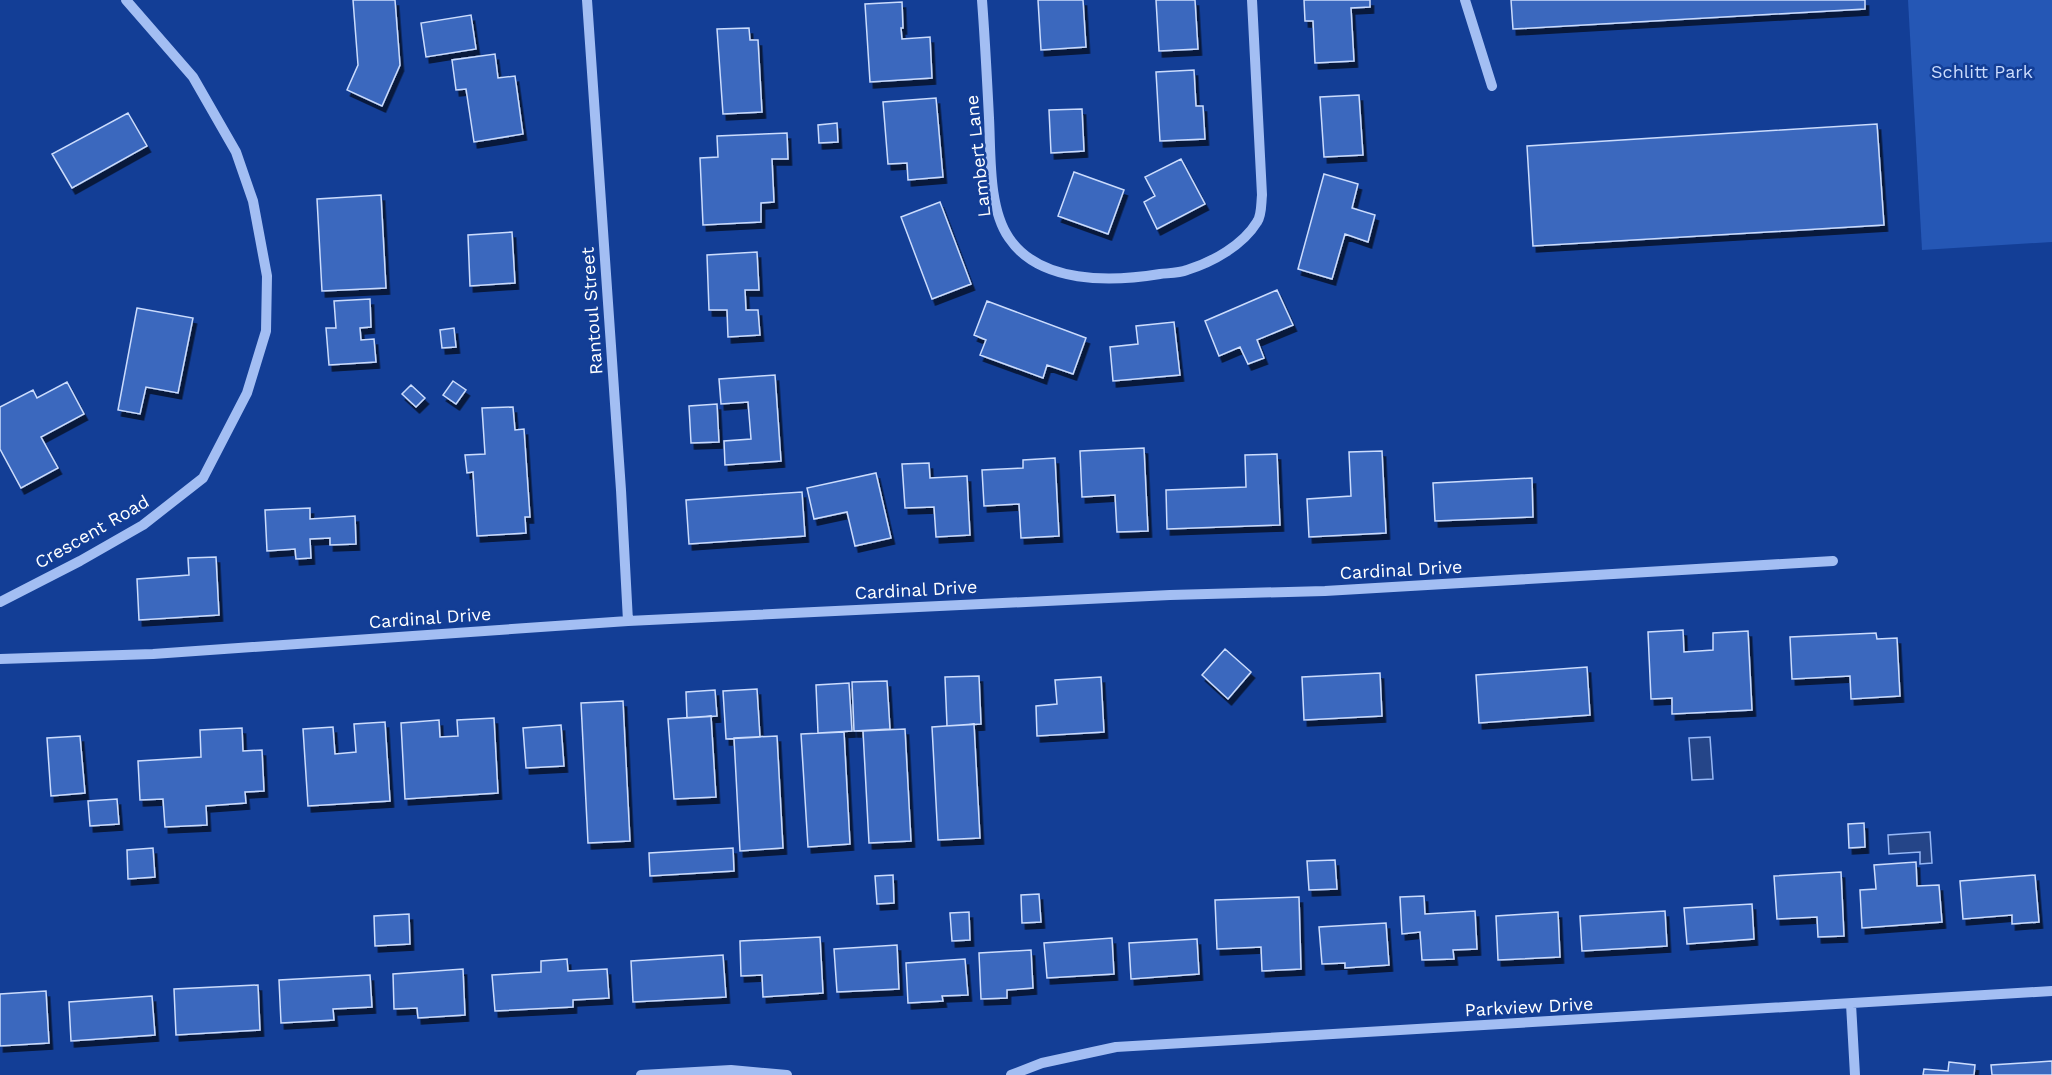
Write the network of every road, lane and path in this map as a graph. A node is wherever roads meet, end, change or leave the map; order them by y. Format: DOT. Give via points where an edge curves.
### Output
graph roads {
  1 [pos="126,0"];
  2 [pos="587,0"];
  3 [pos="982,0"];
  4 [pos="1252,0"];
  5 [pos="1465,0"];
  6 [pos="1492,86"];
  7 [pos="1833,561"];
  8 [pos="0,602"];
  9 [pos="628,621"];
  10 [pos="0,659"];
  11 [pos="2052,991"];
  12 [pos="1851,1004"];
  13 [pos="641,1075"];
  14 [pos="786,1075"];
  15 [pos="1011,1075"];
  16 [pos="1855,1075"];
  1 -- 8 [label="street, Crescent Road" via="193,77 236,152 253,201 267,276 267,331 247,393 203,478 143,525"];
  2 -- 9 [label="street, Rantoul Street"];
  3 -- 4 [label="street, Lambert Lane" via="999,220 1020,252 1040,265 1065,274 1103,278 1147,277 1187,270 1226,253 1259,220 1262,195"];
  5 -- 6 [label="street"];
  7 -- 9 [label="street, Cardinal Drive" via="1325,591 1158,595"];
  9 -- 10 [label="street, Cardinal Drive" via="153,654"];
  11 -- 12 [label="street, Parkview Drive"];
  12 -- 15 [label="street, Parkview Drive" via="1116,1047 1042,1063"];
  12 -- 16 [label="street"];
  13 -- 14 [label="street" via="731,1070"];
}
